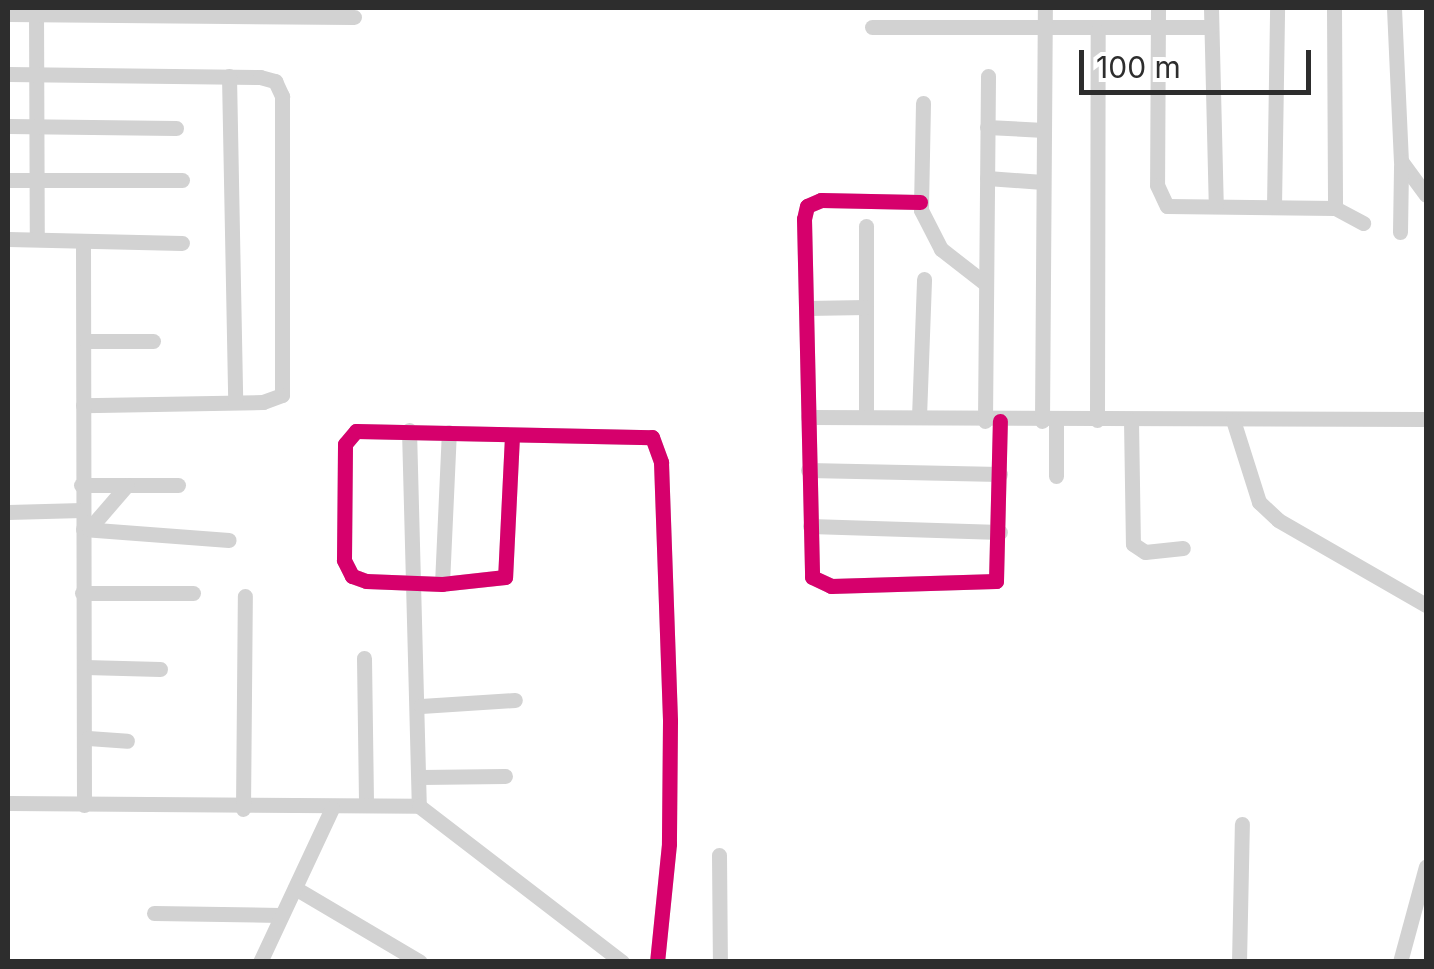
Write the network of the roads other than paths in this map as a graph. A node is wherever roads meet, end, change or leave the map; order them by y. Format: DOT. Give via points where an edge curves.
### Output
graph roads {
  1 [pos="1045,8"];
  2 [pos="1158,8"];
  3 [pos="1211,8"];
  4 [pos="1277,8"];
  5 [pos="1334,8"];
  6 [pos="1394,8"];
  7 [pos="105,10"];
  8 [pos="36,12"];
  9 [pos="169,12"];
  10 [pos="8,14"];
  11 [pos="354,17"];
  12 [pos="872,27"];
  13 [pos="1158,27"];
  14 [pos="1211,27"];
  15 [pos="1045,31"];
  16 [pos="1098,31"];
  17 [pos="8,74"];
  18 [pos="36,75"];
  19 [pos="230,76"];
  20 [pos="988,76"];
  21 [pos="923,103"];
  22 [pos="8,126"];
  23 [pos="987,126"];
  24 [pos="40,127"];
  25 [pos="176,128"];
  26 [pos="1044,130"];
  27 [pos="1401,161"];
  28 [pos="987,178"];
  29 [pos="8,180"];
  30 [pos="182,180"];
  31 [pos="38,181"];
  32 [pos="1043,182"];
  33 [pos="1426,194"];
  34 [pos="920,202"];
  35 [pos="1216,206"];
  36 [pos="1274,206"];
  37 [pos="1335,208"];
  38 [pos="1363,224"];
  39 [pos="866,226"];
  40 [pos="1400,232"];
  41 [pos="37,238"];
  42 [pos="8,239"];
  43 [pos="182,243"];
  44 [pos="83,244"];
  45 [pos="924,278"];
  46 [pos="986,284"];
  47 [pos="866,307"];
  48 [pos="806,308"];
  49 [pos="86,341"];
  50 [pos="152,341"];
  51 [pos="234,402"];
  52 [pos="83,404"];
  53 [pos="808,417"];
  54 [pos="866,417"];
  55 [pos="919,417"];
  56 [pos="1097,420"];
  57 [pos="1130,420"];
  58 [pos="1233,420"];
  59 [pos="1426,420"];
  60 [pos="993,421"];
  61 [pos="1049,421"];
  62 [pos="409,430"];
  63 [pos="450,432"];
  64 [pos="512,436"];
  65 [pos="808,470"];
  66 [pos="1000,474"];
  67 [pos="1056,476"];
  68 [pos="81,485"];
  69 [pos="127,485"];
  70 [pos="178,485"];
  71 [pos="82,510"];
  72 [pos="8,512"];
  73 [pos="810,526"];
  74 [pos="86,529"];
  75 [pos="1000,532"];
  76 [pos="229,540"];
  77 [pos="1183,548"];
  78 [pos="414,584"];
  79 [pos="442,584"];
  80 [pos="82,593"];
  81 [pos="192,593"];
  82 [pos="245,596"];
  83 [pos="1426,605"];
  84 [pos="364,658"];
  85 [pos="85,667"];
  86 [pos="160,668"];
  87 [pos="515,700"];
  88 [pos="421,706"];
  89 [pos="88,738"];
  90 [pos="127,740"];
  91 [pos="421,776"];
  92 [pos="505,776"];
  93 [pos="8,803"];
  94 [pos="84,805"];
  95 [pos="366,806"];
  96 [pos="419,806"];
  97 [pos="332,808"];
  98 [pos="243,809"];
  99 [pos="1242,824"];
  100 [pos="718,855"];
  101 [pos="1426,866"];
  102 [pos="295,888"];
  103 [pos="154,914"];
  104 [pos="280,916"];
  105 [pos="260,962"];
  106 [pos="420,962"];
  107 [pos="622,962"];
  108 [pos="657,962"];
  109 [pos="720,962"];
  110 [pos="1239,962"];
  111 [pos="1400,962"];
  1 -- 15 [label="street"];
  2 -- 13 [label="street"];
  3 -- 14 [label="street"];
  4 -- 36 [label="street"];
  5 -- 37 [label="street"];
  6 -- 27 [label="street"];
  7 -- 8 [label="street"];
  7 -- 9 [label="street"];
  8 -- 10 [label="street"];
  8 -- 18 [label="street"];
  9 -- 11 [label="street"];
  12 -- 15 [label="street"];
  13 -- 14 [label="street"];
  13 -- 16 [label="street"];
  13 -- 35 [label="street" via="1160,198 1176,208"];
  14 -- 35 [label="street"];
  15 -- 16 [label="street"];
  15 -- 26 [label="street"];
  16 -- 56 [label="street"];
  17 -- 18 [label="street"];
  18 -- 19 [label="street"];
  18 -- 24 [label="street"];
  19 -- 51 [label="street"];
  19 -- 51 [label="street" via="268,78 280,87 286,222 282,395 277,401"];
  20 -- 23 [label="street"];
  21 -- 34 [label="street"];
  22 -- 24 [label="street"];
  23 -- 26 [label="street"];
  23 -- 28 [label="street"];
  24 -- 25 [label="street"];
  24 -- 31 [label="street"];
  26 -- 32 [label="street"];
  27 -- 33 [label="street"];
  27 -- 40 [label="street"];
  28 -- 32 [label="street"];
  28 -- 46 [label="street"];
  29 -- 31 [label="street"];
  30 -- 31 [label="street"];
  31 -- 41 [label="street"];
  32 -- 61 [label="street"];
  34 -- 46 [label="street" via="941,249"];
  34 -- 48 [label="street" via="820,200 808,206"];
  35 -- 36 [label="street"];
  36 -- 37 [label="street"];
  37 -- 38 [label="street"];
  39 -- 47 [label="street"];
  41 -- 42 [label="street"];
  41 -- 44 [label="street"];
  43 -- 44 [label="street"];
  44 -- 49 [label="street"];
  45 -- 55 [label="street"];
  46 -- 60 [label="street"];
  47 -- 48 [label="street"];
  47 -- 54 [label="street"];
  48 -- 53 [label="street"];
  49 -- 50 [label="street"];
  49 -- 52 [label="street"];
  51 -- 52 [label="street"];
  52 -- 68 [label="street"];
  53 -- 54 [label="street"];
  53 -- 65 [label="street"];
  54 -- 55 [label="street"];
  55 -- 60 [label="street"];
  56 -- 57 [label="street"];
  56 -- 61 [label="street"];
  57 -- 58 [label="street"];
  57 -- 77 [label="street" via="1133,544 1144,552"];
  58 -- 59 [label="street"];
  58 -- 83 [label="street" via="1246,472 1269,511"];
  60 -- 61 [label="street"];
  60 -- 66 [label="street"];
  61 -- 67 [label="street"];
  62 -- 63 [label="street"];
  62 -- 78 [label="street"];
  62 -- 78 [label="street" via="349,434 342,547 352,576"];
  63 -- 64 [label="street"];
  63 -- 79 [label="street"];
  64 -- 79 [label="street" via="505,577"];
  64 -- 108 [label="street" via="642,433 660,446 670,788"];
  65 -- 66 [label="street"];
  65 -- 73 [label="street"];
  66 -- 75 [label="street"];
  68 -- 69 [label="street"];
  68 -- 71 [label="street"];
  69 -- 70 [label="street"];
  69 -- 74 [label="street"];
  71 -- 72 [label="street"];
  71 -- 74 [label="street"];
  73 -- 75 [label="street"];
  73 -- 75 [label="street" via="812,578 831,586 988,586 1000,574"];
  74 -- 76 [label="street"];
  74 -- 80 [label="street"];
  78 -- 79 [label="street"];
  78 -- 88 [label="street"];
  80 -- 81 [label="street"];
  80 -- 85 [label="street"];
  82 -- 98 [label="street"];
  84 -- 95 [label="street"];
  85 -- 86 [label="street"];
  85 -- 89 [label="street"];
  87 -- 88 [label="street"];
  88 -- 91 [label="street"];
  89 -- 90 [label="street"];
  89 -- 94 [label="street"];
  91 -- 92 [label="street"];
  91 -- 96 [label="street"];
  93 -- 94 [label="street"];
  94 -- 98 [label="street"];
  95 -- 96 [label="street"];
  95 -- 97 [label="street"];
  96 -- 107 [label="street"];
  97 -- 98 [label="street"];
  97 -- 102 [label="street"];
  99 -- 110 [label="street"];
  100 -- 109 [label="street"];
  101 -- 111 [label="street"];
  102 -- 104 [label="street"];
  102 -- 106 [label="street"];
  103 -- 104 [label="street"];
  104 -- 105 [label="street"];
}
